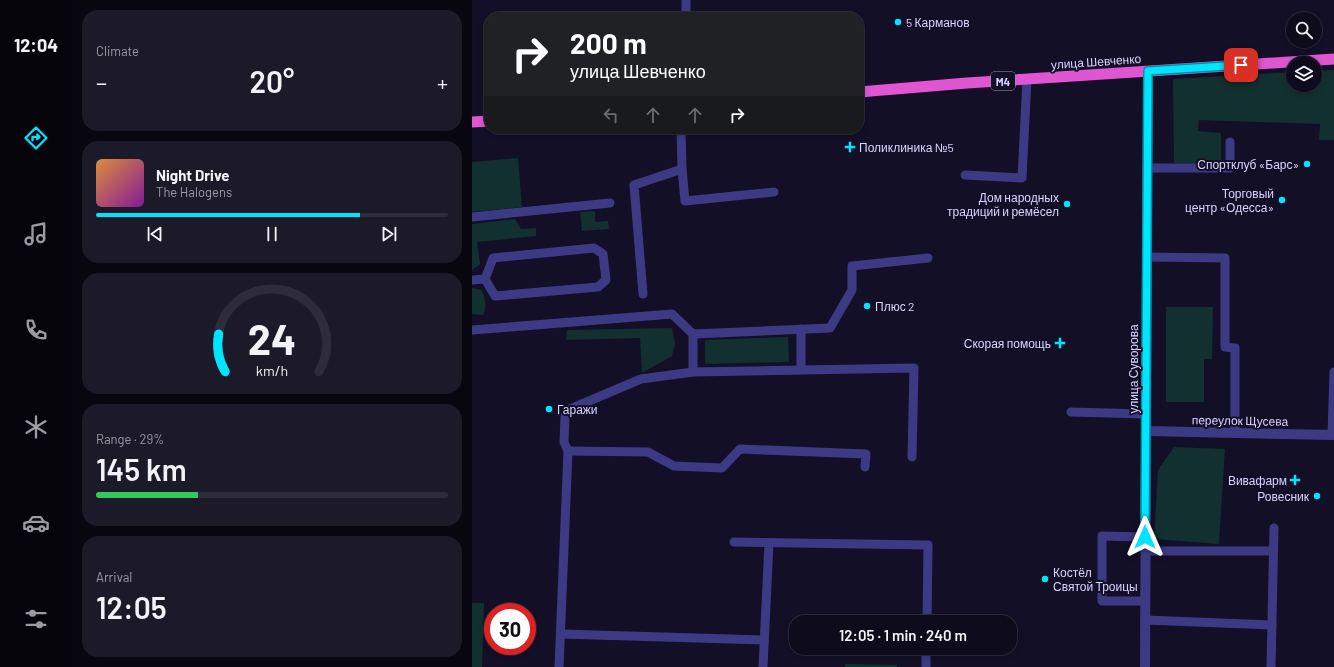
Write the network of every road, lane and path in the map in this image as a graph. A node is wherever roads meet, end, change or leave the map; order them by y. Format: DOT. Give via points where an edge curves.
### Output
graph roads {
  1 [pos="686,0"];
  2 [pos="686,12"];
  3 [pos="1334,59"];
  4 [pos="1148,71"];
  5 [pos="1027,79"];
  6 [pos="864,92"];
  7 [pos="484,121"];
  8 [pos="472,122"];
  9 [pos="681,134"];
  10 [pos="1230,142"];
  11 [pos="1147,168"];
  12 [pos="682,169"];
  13 [pos="965,175"];
  14 [pos="774,192"];
  15 [pos="610,203"];
  16 [pos="472,217"];
  17 [pos="1147,257"];
  18 [pos="928,258"];
  19 [pos="472,280"];
  20 [pos="485,280"];
  21 [pos="643,294"];
  22 [pos="801,329"];
  23 [pos="472,330"];
  24 [pos="693,334"];
  25 [pos="801,369"];
  26 [pos="693,372"];
  27 [pos="1334,372"];
  28 [pos="1071,412"];
  29 [pos="1146,414"];
  30 [pos="1146,431"];
  31 [pos="1235,433"];
  32 [pos="1333,435"];
  33 [pos="568,451"];
  34 [pos="912,457"];
  35 [pos="865,467"];
  36 [pos="1274,528"];
  37 [pos="1145,537"];
  38 [pos="734,542"];
  39 [pos="769,543"];
  40 [pos="1145,551"];
  41 [pos="1273,551"];
  42 [pos="1145,601"];
  43 [pos="927,615"];
  44 [pos="1145,620"];
  45 [pos="1272,625"];
  46 [pos="561,634"];
  47 [pos="764,640"];
  48 [pos="926,655"];
  49 [pos="559,667"];
  50 [pos="763,667"];
  51 [pos="926,667"];
  52 [pos="1145,667"];
  53 [pos="1270,667"];
  1 -- 2 [label="lane"];
  3 -- 4 [label="highway, улица Шевченко / M4"];
  4 -- 5 [label="highway, улица Шевченко / M4"];
  4 -- 11 [label="street, улица Суворова"];
  5 -- 6 [label="highway, улица Шевченко / M4"];
  5 -- 13 [label="lane" via="1022,178"];
  7 -- 8 [label="highway"];
  9 -- 12 [label="lane"];
  10 -- 11 [label="lane" via="1230,168"];
  11 -- 17 [label="street, улица Суворова"];
  12 -- 14 [label="lane" via="685,201"];
  12 -- 21 [label="lane" via="634,185"];
  15 -- 16 [label="lane"];
  17 -- 29 [label="street, улица Суворова"];
  17 -- 31 [label="lane" via="1225,258 1225,347 1235,348"];
  18 -- 22 [label="lane" via="852,266 852,290 830,328"];
  19 -- 20 [label="lane"];
  20 -- 20 [label="lane" via="495,296 598,287 606,280 603,254 594,248 493,258"];
  22 -- 24 [label="lane"];
  22 -- 25 [label="lane"];
  23 -- 24 [label="lane" via="672,314"];
  24 -- 26 [label="lane"];
  25 -- 26 [label="lane"];
  25 -- 34 [label="lane" via="914,368"];
  26 -- 33 [label="lane" via="641,379 570,409 565,416 564,442"];
  27 -- 32 [label="lane"];
  28 -- 29 [label="lane"];
  29 -- 30 [label="street, улица Суворова"];
  30 -- 31 [label="street, переулок Щусева"];
  30 -- 37 [label="street, улица Суворова"];
  31 -- 32 [label="street, переулок Щусева"];
  33 -- 35 [label="lane" via="648,452 674,466 722,468 740,449 866,454"];
  33 -- 46 [label="lane"];
  36 -- 41 [label="lane"];
  37 -- 40 [label="street, улица Суворова"];
  37 -- 42 [label="lane" via="1102,536 1102,601"];
  38 -- 39 [label="lane"];
  39 -- 43 [label="lane" via="928,545"];
  39 -- 47 [label="lane"];
  40 -- 41 [label="lane"];
  40 -- 42 [label="street, улица Суворова"];
  41 -- 45 [label="lane"];
  42 -- 44 [label="street, улица Суворова"];
  44 -- 45 [label="lane"];
  44 -- 52 [label="street, улица Суворова"];
  45 -- 53 [label="lane"];
  46 -- 47 [label="lane"];
  46 -- 49 [label="lane"];
  47 -- 50 [label="lane"];
  48 -- 51 [label="lane"];
}
